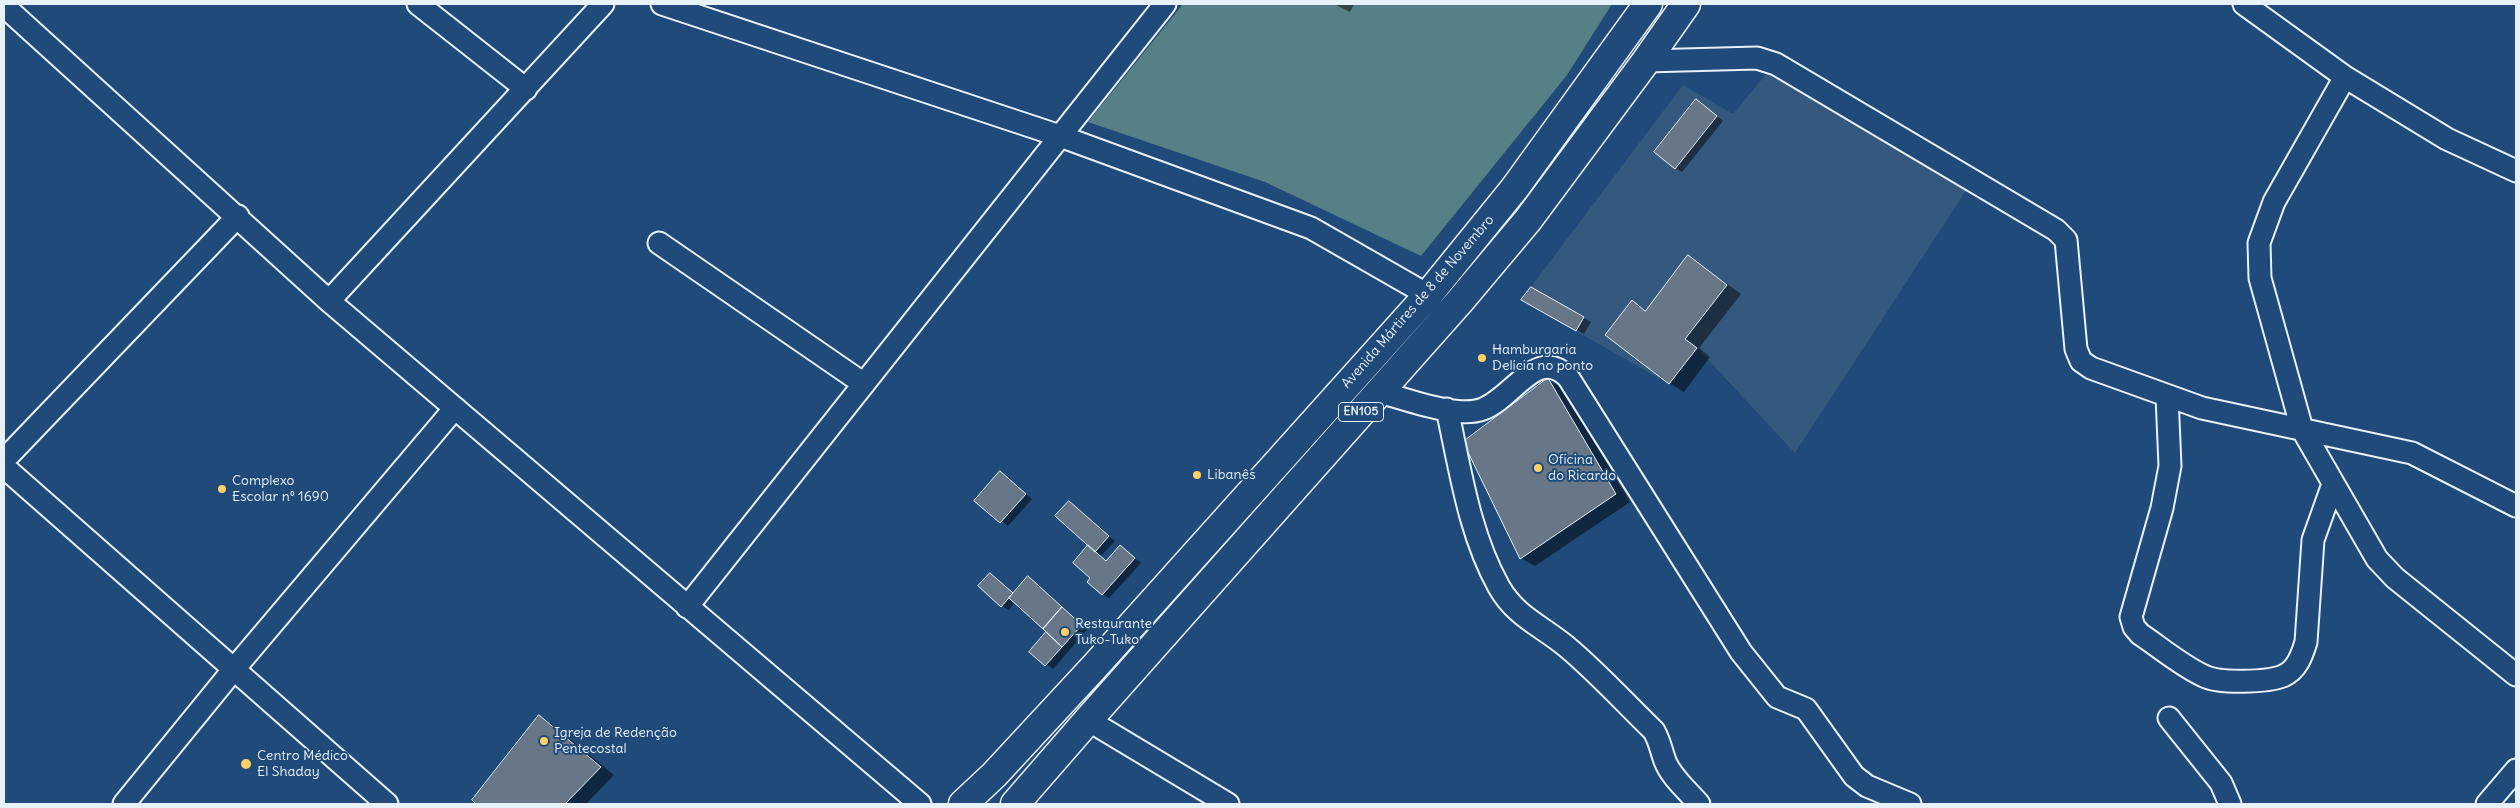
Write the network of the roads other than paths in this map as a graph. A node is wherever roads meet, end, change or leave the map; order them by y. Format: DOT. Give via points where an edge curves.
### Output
graph roads {
  1 [pos="418,4"];
  2 [pos="603,4"];
  3 [pos="665,4"];
  4 [pos="1166,4"];
  5 [pos="1648,4"];
  6 [pos="1686,4"];
  7 [pos="4,6"];
  8 [pos="2255,7"];
  9 [pos="1646,61"];
  10 [pos="2345,77"];
  11 [pos="526,89"];
  12 [pos="1060,136"];
  13 [pos="2516,171"];
  14 [pos="238,216"];
  15 [pos="660,243"];
  16 [pos="1428,295"];
  17 [pos="328,301"];
  18 [pos="864,384"];
  19 [pos="1379,392"];
  20 [pos="2167,396"];
  21 [pos="455,408"];
  22 [pos="1447,409"];
  23 [pos="2302,429"];
  24 [pos="4,460"];
  25 [pos="4,467"];
  26 [pos="2333,484"];
  27 [pos="2516,506"];
  28 [pos="687,607"];
  29 [pos="234,668"];
  30 [pos="2516,675"];
  31 [pos="2169,718"];
  32 [pos="1088,720"];
  33 [pos="2516,770"];
  34 [pos="124,804"];
  35 [pos="386,804"];
  36 [pos="920,804"];
  37 [pos="963,804"];
  38 [pos="1015,804"];
  39 [pos="1228,804"];
  40 [pos="1699,804"];
  41 [pos="1910,804"];
  42 [pos="2230,804"];
  43 [pos="2487,804"];
  1 -- 11 [label="street"];
  2 -- 11 [label="street"];
  3 -- 12 [label="street"];
  4 -- 12 [label="street"];
  5 -- 16 [label="main road, Avenida Mártires de 8 de Novembro / EN105" via="1520,181"];
  6 -- 9 [label="main road, EN105"];
  7 -- 14 [label="street"];
  8 -- 10 [label="street"];
  9 -- 19 [label="main road, EN105" via="1528,220"];
  9 -- 20 [label="street" via="1757,58 1776,64 2056,230 2066,240 2076,349 2081,361 2091,368"];
  10 -- 13 [label="street" via="2448,139"];
  10 -- 23 [label="street" via="2274,202 2259,243 2260,278"];
  11 -- 17 [label="street"];
  12 -- 16 [label="street" via="1311,228"];
  12 -- 18 [label="street"];
  14 -- 17 [label="street"];
  14 -- 24 [label="street"];
  15 -- 18 [label="street"];
  16 -- 37 [label="main road, Avenida Mártires de 8 de Novembro / EN105" via="1083,679"];
  17 -- 21 [label="street"];
  18 -- 28 [label="street"];
  19 -- 22 [label="street"];
  19 -- 32 [label="main road, EN105"];
  20 -- 23 [label="street" via="2202,408"];
  20 -- 26 [label="street" via="2170,466 2162,508 2131,617 2140,634 2203,676 2234,682 2283,676 2294,668 2306,642 2313,540"];
  21 -- 28 [label="street"];
  21 -- 29 [label="street"];
  22 -- 40 [label="street" via="1479,540 1499,587 1516,610 1566,646 1654,731 1670,770"];
  22 -- 41 [label="street" via="1469,413 1483,409 1500,400 1533,371 1546,365 1559,368 1568,377 1741,652 1777,697 1806,709 1854,776 1867,786"];
  23 -- 26 [label="street"];
  23 -- 27 [label="street" via="2412,453"];
  25 -- 29 [label="street"];
  26 -- 30 [label="street" via="2377,559 2395,578"];
  28 -- 36 [label="street"];
  29 -- 34 [label="street"];
  29 -- 35 [label="street"];
  31 -- 42 [label="street" via="2221,783"];
  32 -- 38 [label="main road, EN105"];
  32 -- 39 [label="street"];
  33 -- 43 [label="street"];
}
